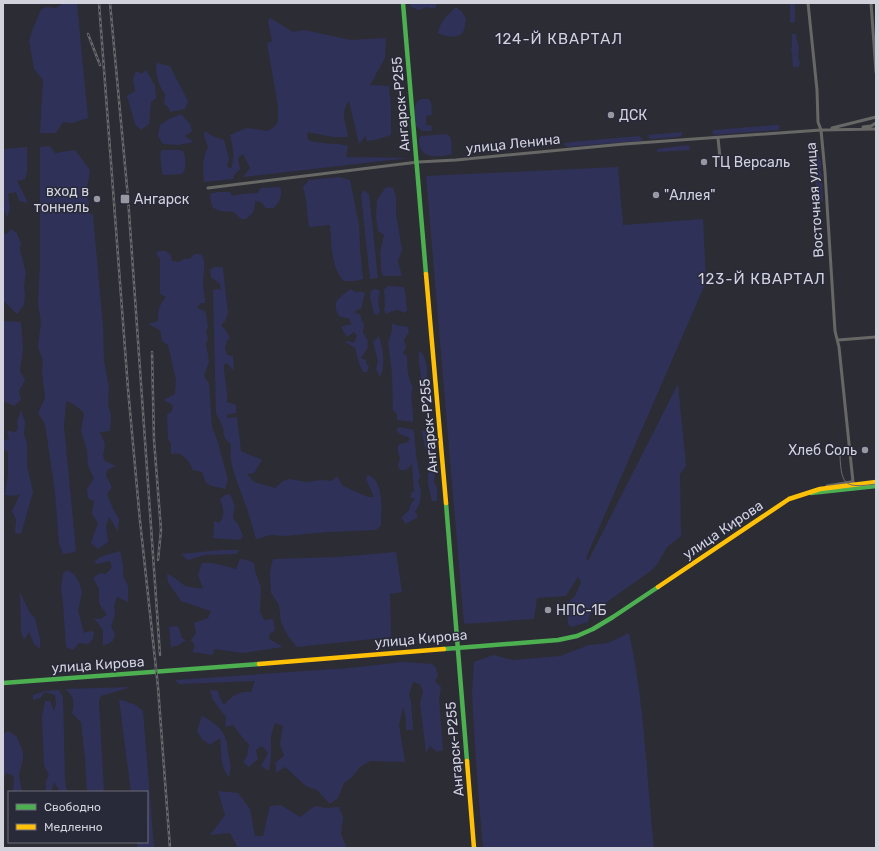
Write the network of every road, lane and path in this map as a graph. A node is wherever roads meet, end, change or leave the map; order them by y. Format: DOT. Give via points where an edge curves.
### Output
graph roads {
  1 [pos="403,3"];
  2 [pos="808,3"];
  3 [pos="871,3"];
  4 [pos="875,41"];
  5 [pos="876,72"];
  6 [pos="876,118"];
  7 [pos="876,124"];
  8 [pos="851,129"];
  9 [pos="876,129"];
  10 [pos="821,130"];
  11 [pos="718,138"];
  12 [pos="720,158"];
  13 [pos="418,162"];
  14 [pos="208,188"];
  15 [pos="876,337"];
  16 [pos="838,340"];
  17 [pos="874,484"];
  18 [pos="856,485"];
  19 [pos="800,494"];
  20 [pos="458,647"];
  21 [pos="3,683"];
  22 [pos="474,848"];
  1 -- 13 [label="street, Ангарск-Р255"];
  2 -- 10 [label="street, Восточная улица" via="818,122"];
  3 -- 4 [label="street"];
  4 -- 5 [label="street"];
  6 -- 10 [label="street, улица Ленина"];
  7 -- 8 [label="street"];
  8 -- 9 [label="street, улица Ленина"];
  8 -- 10 [label="street, улица Ленина"];
  10 -- 11 [label="street, улица Ленина"];
  10 -- 16 [label="street, Восточная улица" via="835,331"];
  11 -- 12 [label="street"];
  11 -- 13 [label="street, улица Ленина"];
  13 -- 14 [label="street, улица Ленина"];
  13 -- 20 [label="street, Ангарск-Р255"];
  15 -- 16 [label="street"];
  16 -- 18 [label="street, Восточная улица"];
  17 -- 18 [label="street, улица Кирова"];
  18 -- 19 [label="street, улица Кирова"];
  18 -- 19 [label="street, улица Кирова" via="819,493"];
  19 -- 20 [label="street, улица Кирова" via="593,629 578,636 558,640"];
  20 -- 21 [label="street, улица Кирова"];
  20 -- 22 [label="street, Ангарск-Р255"];
}
